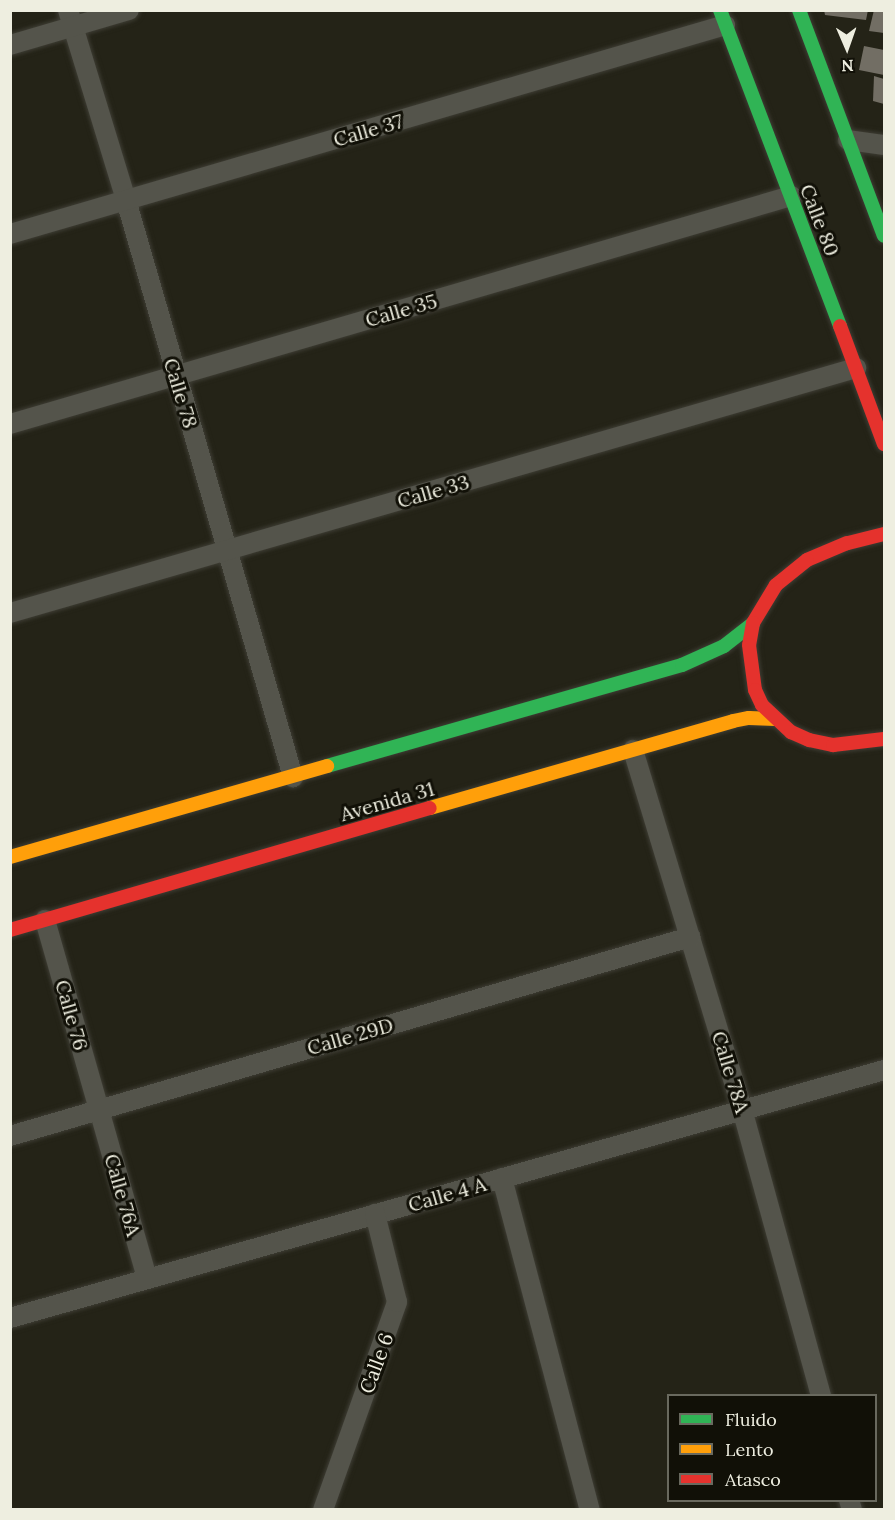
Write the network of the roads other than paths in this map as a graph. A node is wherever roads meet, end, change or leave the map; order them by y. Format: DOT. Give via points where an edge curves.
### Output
graph roads {
  1 [pos="129,10"];
  2 [pos="799,10"];
  3 [pos="723,18"];
  4 [pos="70,19"];
  5 [pos="10,45"];
  6 [pos="848,140"];
  7 [pos="885,145"];
  8 [pos="791,196"];
  9 [pos="126,200"];
  10 [pos="10,234"];
  11 [pos="885,236"];
  12 [pos="856,368"];
  13 [pos="175,376"];
  14 [pos="10,423"];
  15 [pos="885,444"];
  16 [pos="885,534"];
  17 [pos="228,551"];
  18 [pos="10,614"];
  19 [pos="753,623"];
  20 [pos="775,719"];
  21 [pos="885,739"];
  22 [pos="633,750"];
  23 [pos="293,777"];
  24 [pos="10,857"];
  25 [pos="45,920"];
  26 [pos="10,930"];
  27 [pos="690,937"];
  28 [pos="885,1070"];
  29 [pos="742,1109"];
  30 [pos="98,1110"];
  31 [pos="10,1136"];
  32 [pos="502,1178"];
  33 [pos="375,1214"];
  34 [pos="147,1279"];
  35 [pos="10,1318"];
  36 [pos="820,1394"];
  37 [pos="323,1509"];
  38 [pos="590,1509"];
  1 -- 4 [label="street"];
  2 -- 6 [label="main road"];
  3 -- 8 [label="main road, Calle 80"];
  3 -- 9 [label="street, Calle 37"];
  4 -- 5 [label="street"];
  4 -- 9 [label="street, Calle 78"];
  6 -- 7 [label="street"];
  6 -- 11 [label="main road"];
  8 -- 12 [label="main road, Calle 80"];
  8 -- 13 [label="street, Calle 35"];
  9 -- 10 [label="street, Calle 37"];
  9 -- 13 [label="street, Calle 78"];
  12 -- 15 [label="main road, Calle 80"];
  12 -- 17 [label="street, Calle 33"];
  13 -- 14 [label="street, Calle 35"];
  13 -- 17 [label="street, Calle 78"];
  16 -- 19 [label="main road" via="847,543 807,560 776,585"];
  17 -- 18 [label="street, Calle 33"];
  17 -- 23 [label="street, Calle 78"];
  19 -- 20 [label="main road" via="749,645 755,690"];
  19 -- 23 [label="main road" via="724,646 681,665"];
  20 -- 21 [label="main road" via="791,732 833,745"];
  20 -- 22 [label="main road, Avenida 31" via="732,720"];
  22 -- 25 [label="main road, Avenida 31"];
  22 -- 27 [label="street, Calle 78A"];
  23 -- 24 [label="main road"];
  25 -- 26 [label="main road, Avenida 31"];
  25 -- 30 [label="street, Calle 76"];
  27 -- 29 [label="street, Calle 78A"];
  27 -- 30 [label="street, Calle 29D"];
  28 -- 29 [label="street, Calle 4 A"];
  29 -- 32 [label="street, Calle 4 A"];
  29 -- 36 [label="street, Calle 78A"];
  30 -- 31 [label="street, Calle 29D"];
  30 -- 34 [label="street, Calle 76A"];
  32 -- 33 [label="street, Calle 4 A"];
  32 -- 38 [label="street"];
  33 -- 34 [label="street, Calle 4 A"];
  33 -- 37 [label="street, Calle 6" via="398,1302"];
  34 -- 35 [label="street, Calle 4 A"];
}
